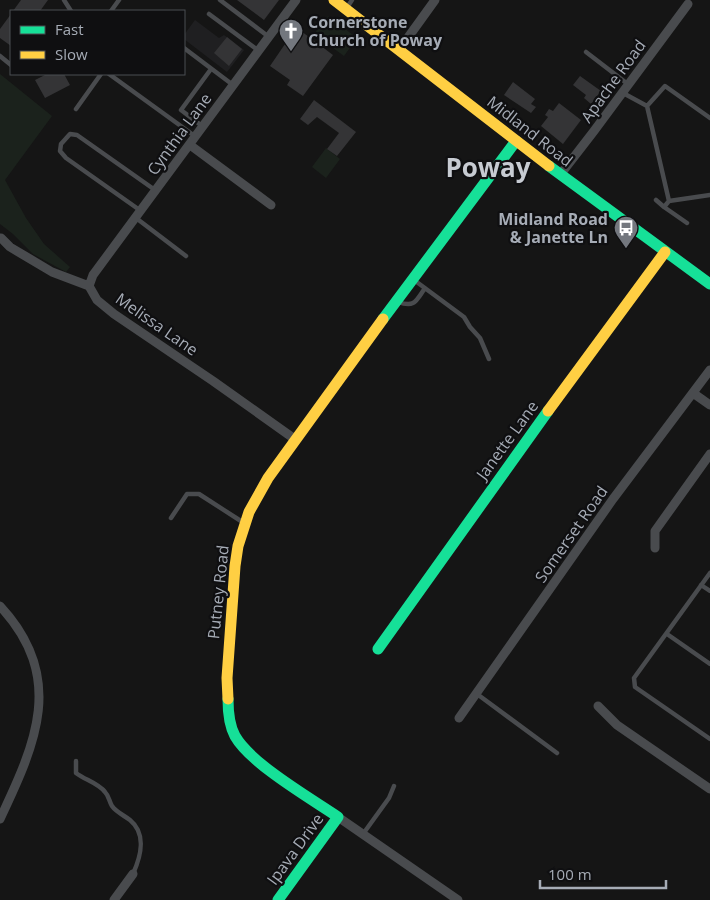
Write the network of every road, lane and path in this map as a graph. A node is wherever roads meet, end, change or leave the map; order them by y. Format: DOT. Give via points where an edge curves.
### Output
graph roads {
  1 [pos="64,0"];
  2 [pos="220,0"];
  3 [pos="296,0"];
  4 [pos="334,0"];
  5 [pos="435,0"];
  6 [pos="349,4"];
  7 [pos="688,4"];
  8 [pos="68,10"];
  9 [pos="209,14"];
  10 [pos="269,37"];
  11 [pos="185,49"];
  12 [pos="259,50"];
  13 [pos="399,50"];
  14 [pos="586,52"];
  15 [pos="0,56"];
  16 [pos="10,64"];
  17 [pos="211,68"];
  18 [pos="100,75"];
  19 [pos="110,75"];
  20 [pos="233,85"];
  21 [pos="629,85"];
  22 [pos="622,93"];
  23 [pos="647,106"];
  24 [pos="76,109"];
  25 [pos="710,118"];
  26 [pos="203,127"];
  27 [pos="196,137"];
  28 [pos="516,141"];
  29 [pos="190,145"];
  30 [pos="560,175"];
  31 [pos="156,191"];
  32 [pos="710,195"];
  33 [pos="656,200"];
  34 [pos="669,201"];
  35 [pos="271,205"];
  36 [pos="664,207"];
  37 [pos="139,215"];
  38 [pos="687,222"];
  39 [pos="0,237"];
  40 [pos="665,252"];
  41 [pos="186,256"];
  42 [pos="412,279"];
  43 [pos="710,284"];
  44 [pos="89,286"];
  45 [pos="425,288"];
  46 [pos="396,301"];
  47 [pos="489,359"];
  48 [pos="710,370"];
  49 [pos="693,393"];
  50 [pos="710,405"];
  51 [pos="296,440"];
  52 [pos="710,454"];
  53 [pos="171,518"];
  54 [pos="245,524"];
  55 [pos="655,548"];
  56 [pos="710,573"];
  57 [pos="701,585"];
  58 [pos="710,591"];
  59 [pos="0,606"];
  60 [pos="667,634"];
  61 [pos="378,649"];
  62 [pos="710,664"];
  63 [pos="477,694"];
  64 [pos="598,706"];
  65 [pos="459,718"];
  66 [pos="710,739"];
  67 [pos="557,753"];
  68 [pos="76,762"];
  69 [pos="394,786"];
  70 [pos="710,789"];
  71 [pos="338,817"];
  72 [pos="0,819"];
  73 [pos="363,834"];
  74 [pos="133,874"];
  75 [pos="114,900"];
  76 [pos="278,900"];
  77 [pos="458,900"];
  1 -- 8 [label="lane"];
  2 -- 10 [label="lane"];
  3 -- 10 [label="street, Cynthia Lane"];
  4 -- 6 [label="street, Midland Road"];
  5 -- 13 [label="street"];
  6 -- 13 [label="street, Midland Road"];
  7 -- 21 [label="street, Apache Road"];
  9 -- 12 [label="lane"];
  10 -- 12 [label="street, Cynthia Lane"];
  11 -- 17 [label="lane"];
  12 -- 20 [label="street, Cynthia Lane"];
  13 -- 28 [label="street, Midland Road"];
  14 -- 21 [label="lane"];
  15 -- 16 [label="lane"];
  17 -- 20 [label="lane"];
  17 -- 26 [label="lane" via="181,110"];
  18 -- 24 [label="lane"];
  19 -- 27 [label="lane"];
  20 -- 26 [label="street, Cynthia Lane"];
  21 -- 22 [label="street, Apache Road"];
  22 -- 23 [label="lane"];
  22 -- 30 [label="street, Apache Road"];
  23 -- 25 [label="lane" via="665,86"];
  23 -- 34 [label="lane"];
  26 -- 27 [label="street, Cynthia Lane"];
  27 -- 29 [label="street, Cynthia Lane"];
  28 -- 30 [label="street, Midland Road"];
  28 -- 42 [label="street, Putney Road"];
  29 -- 31 [label="street, Cynthia Lane"];
  29 -- 35 [label="street"];
  30 -- 40 [label="street, Midland Road"];
  31 -- 37 [label="street, Cynthia Lane"];
  31 -- 37 [label="lane" via="81,137 74,134 66,137 60,148 66,158"];
  32 -- 34 [label="lane"];
  33 -- 36 [label="lane"];
  34 -- 36 [label="lane"];
  36 -- 38 [label="lane"];
  37 -- 41 [label="lane"];
  37 -- 44 [label="street, Cynthia Lane" via="93,275"];
  39 -- 44 [label="street" via="10,247 52,272"];
  40 -- 43 [label="street, Midland Road"];
  40 -- 61 [label="street, Janette Lane"];
  42 -- 45 [label="lane"];
  42 -- 46 [label="street, Putney Road"];
  44 -- 51 [label="street, Melissa Lane" via="97,300 114,314"];
  45 -- 46 [label="lane" via="413,304 408,306"];
  45 -- 47 [label="lane" via="464,317 480,338"];
  46 -- 51 [label="street, Putney Road"];
  48 -- 49 [label="street, Somerset Road"];
  49 -- 50 [label="street"];
  49 -- 63 [label="street, Somerset Road" via="613,499"];
  51 -- 54 [label="street, Putney Road" via="258,495"];
  52 -- 55 [label="street" via="655,531"];
  53 -- 54 [label="lane" via="187,494 199,494"];
  54 -- 71 [label="street, Putney Road" via="234,575 227,678 231,726 255,759"];
  56 -- 57 [label="lane"];
  57 -- 58 [label="lane"];
  57 -- 60 [label="lane"];
  59 -- 72 [label="street" via="15,623 29,650 39,696 38,720 31,747"];
  60 -- 62 [label="lane"];
  60 -- 66 [label="lane" via="634,678 635,687"];
  63 -- 65 [label="street, Somerset Road"];
  63 -- 67 [label="lane"];
  64 -- 70 [label="street" via="617,726"];
  68 -- 74 [label="lane" via="76,773 102,789 112,806 139,829 140,860"];
  69 -- 73 [label="lane"];
  71 -- 73 [label="street, Putney Road"];
  71 -- 76 [label="street, Ipava Drive"];
  73 -- 77 [label="street, Putney Road"];
  74 -- 75 [label="street"];
}
